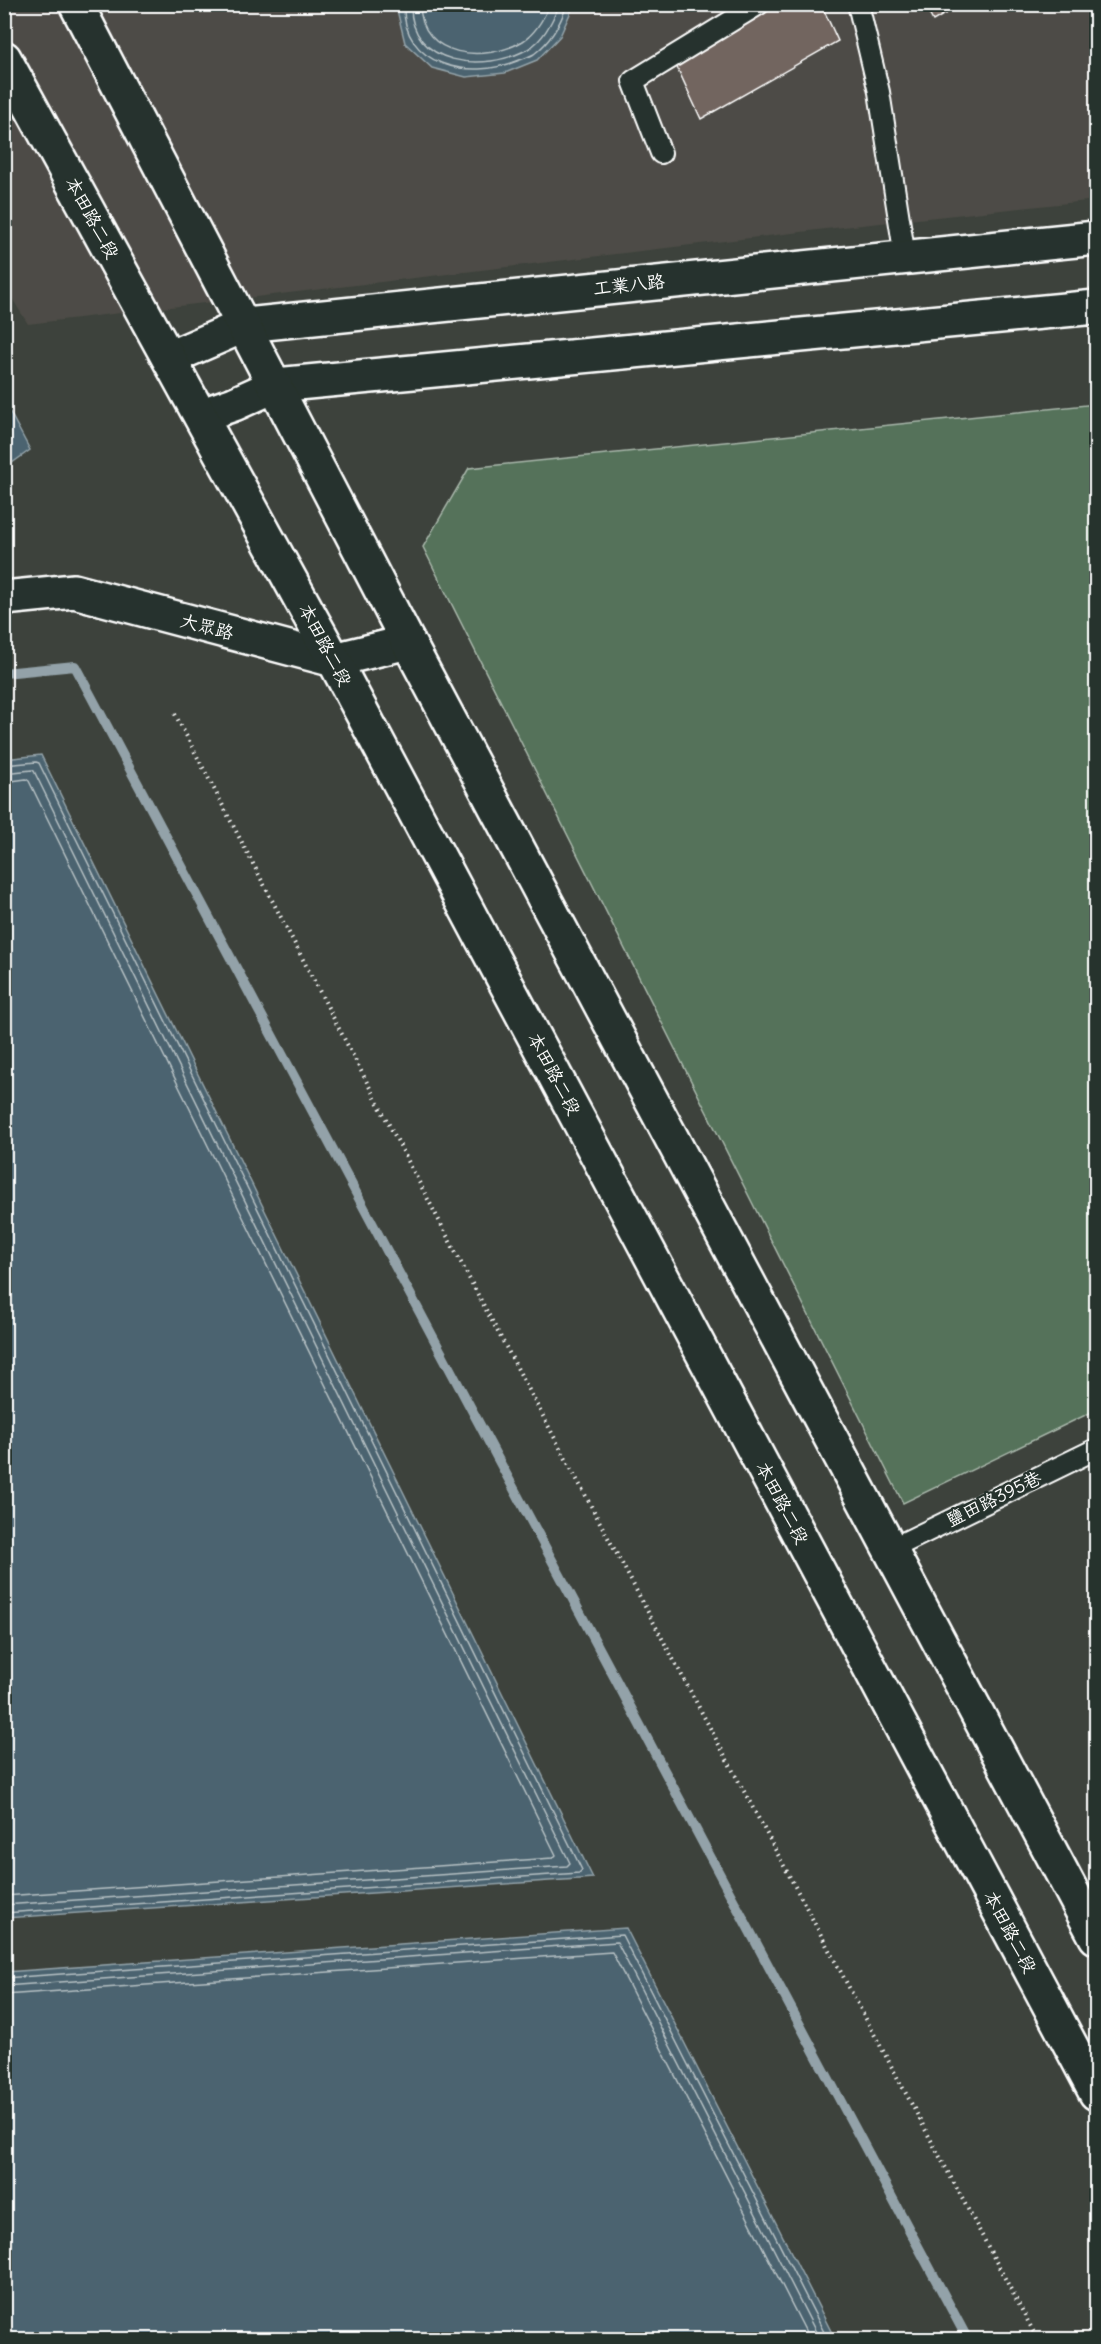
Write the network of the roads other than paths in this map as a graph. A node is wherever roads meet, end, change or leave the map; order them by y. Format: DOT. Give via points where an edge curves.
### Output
graph roads {
  1 [pos="76,4"];
  2 [pos="759,4"];
  3 [pos="858,4"];
  4 [pos="4,58"];
  5 [pos="661,153"];
  6 [pos="1096,238"];
  7 [pos="905,257"];
  8 [pos="1096,307"];
  9 [pos="245,325"];
  10 [pos="169,358"];
  11 [pos="276,386"];
  12 [pos="201,415"];
  13 [pos="4,598"];
  14 [pos="408,642"];
  15 [pos="334,660"];
  16 [pos="1096,1452"];
  17 [pos="891,1549"];
  18 [pos="1096,1937"];
  19 [pos="1096,2093"];
  1 -- 9 [label="street"];
  2 -- 5 [label="lane" via="633,81"];
  3 -- 7 [label="lane" via="879,92"];
  4 -- 10 [label="street, 本田路二段"];
  6 -- 7 [label="street, 工業八路"];
  7 -- 9 [label="street, 工業八路"];
  8 -- 11 [label="street"];
  9 -- 10 [label="street, 工業八路"];
  9 -- 11 [label="street"];
  10 -- 12 [label="street, 本田路二段"];
  11 -- 12 [label="street"];
  11 -- 14 [label="street"];
  12 -- 15 [label="street, 本田路二段"];
  13 -- 15 [label="street, 大眾路" via="74,591"];
  14 -- 15 [label="street, 大眾路"];
  14 -- 17 [label="street"];
  15 -- 19 [label="street, 本田路二段"];
  16 -- 17 [label="lane, 鹽田路395巷"];
  17 -- 18 [label="street"];
}
